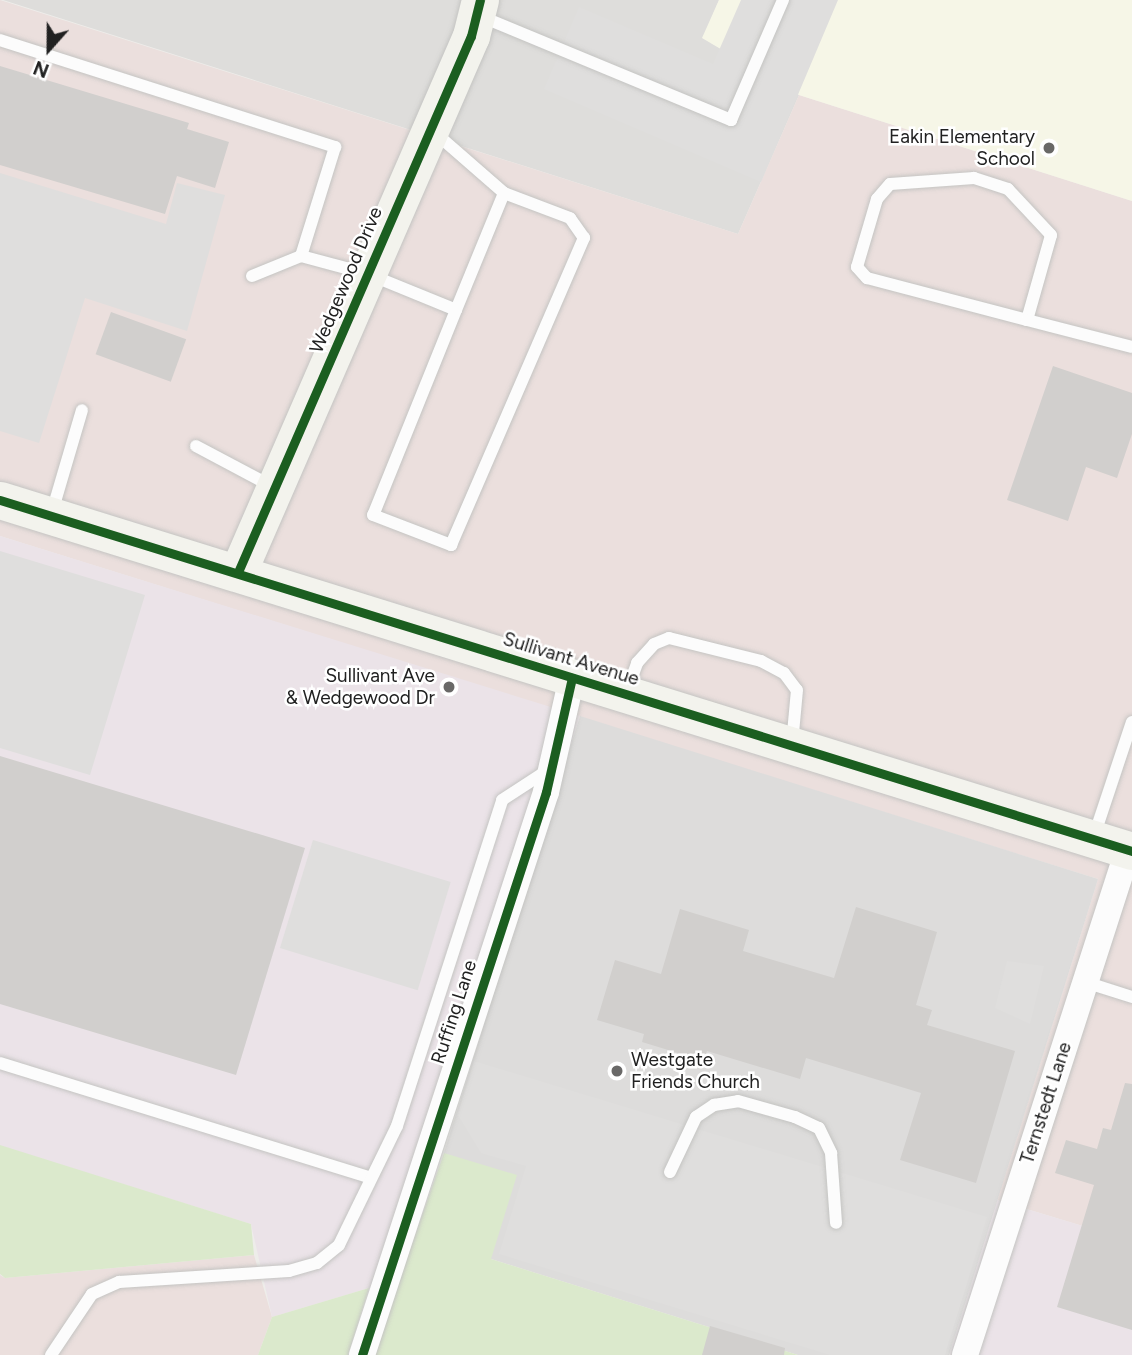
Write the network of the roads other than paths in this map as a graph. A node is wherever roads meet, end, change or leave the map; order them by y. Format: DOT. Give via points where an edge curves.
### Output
graph roads {
  1 [pos="783,0"];
  2 [pos="478,7"];
  3 [pos="0,40"];
  4 [pos="430,130"];
  5 [pos="503,193"];
  6 [pos="301,256"];
  7 [pos="368,274"];
  8 [pos="252,276"];
  9 [pos="456,310"];
  10 [pos="1027,320"];
  11 [pos="1132,347"];
  12 [pos="82,411"];
  13 [pos="196,446"];
  14 [pos="275,488"];
  15 [pos="0,500"];
  16 [pos="51,515"];
  17 [pos="238,572"];
  18 [pos="572,678"];
  19 [pos="625,695"];
  20 [pos="1132,722"];
  21 [pos="791,746"];
  22 [pos="551,768"];
  23 [pos="1093,840"];
  24 [pos="1130,851"];
  25 [pos="1085,982"];
  26 [pos="1132,997"];
  27 [pos="0,1063"];
  28 [pos="670,1172"];
  29 [pos="371,1178"];
  30 [pos="836,1223"];
  31 [pos="51,1355"];
  32 [pos="362,1355"];
  33 [pos="965,1355"];
  1 -- 2 [label="lane" via="731,120"];
  2 -- 4 [label="main road, Wedgewood Drive"];
  3 -- 6 [label="lane" via="335,147"];
  4 -- 5 [label="lane"];
  4 -- 7 [label="main road, Wedgewood Drive"];
  5 -- 9 [label="lane"];
  5 -- 9 [label="lane" via="570,218 584,238 451,545 373,515"];
  6 -- 7 [label="lane"];
  6 -- 8 [label="lane"];
  7 -- 9 [label="lane"];
  7 -- 14 [label="main road, Wedgewood Drive"];
  10 -- 10 [label="lane" via="867,278 857,267 877,199 890,184 974,178 1008,190 1051,235"];
  10 -- 11 [label="lane"];
  12 -- 16 [label="lane"];
  13 -- 14 [label="lane"];
  14 -- 17 [label="main road, Wedgewood Drive"];
  15 -- 16 [label="main road, Sullivant Avenue"];
  16 -- 17 [label="main road, Sullivant Avenue"];
  17 -- 18 [label="main road, Sullivant Avenue"];
  18 -- 19 [label="main road, Sullivant Avenue"];
  18 -- 22 [label="street, Ruffing Lane"];
  19 -- 21 [label="main road, Sullivant Avenue"];
  19 -- 21 [label="lane" via="637,663 654,644 669,638 695,640 784,673 798,700"];
  20 -- 23 [label="lane"];
  21 -- 23 [label="main road, Sullivant Avenue"];
  22 -- 29 [label="lane" via="502,800 397,1126"];
  22 -- 32 [label="street, Ruffing Lane"];
  23 -- 24 [label="main road, Sullivant Avenue"];
  24 -- 25 [label="street, Ternstedt Lane"];
  25 -- 26 [label="lane"];
  25 -- 33 [label="street, Ternstedt Lane"];
  27 -- 29 [label="lane"];
  28 -- 30 [label="lane" via="696,1117 713,1105 738,1101 795,1117 819,1128 831,1153"];
  29 -- 31 [label="lane" via="339,1245 317,1263 289,1271 119,1282 92,1294"];
}
